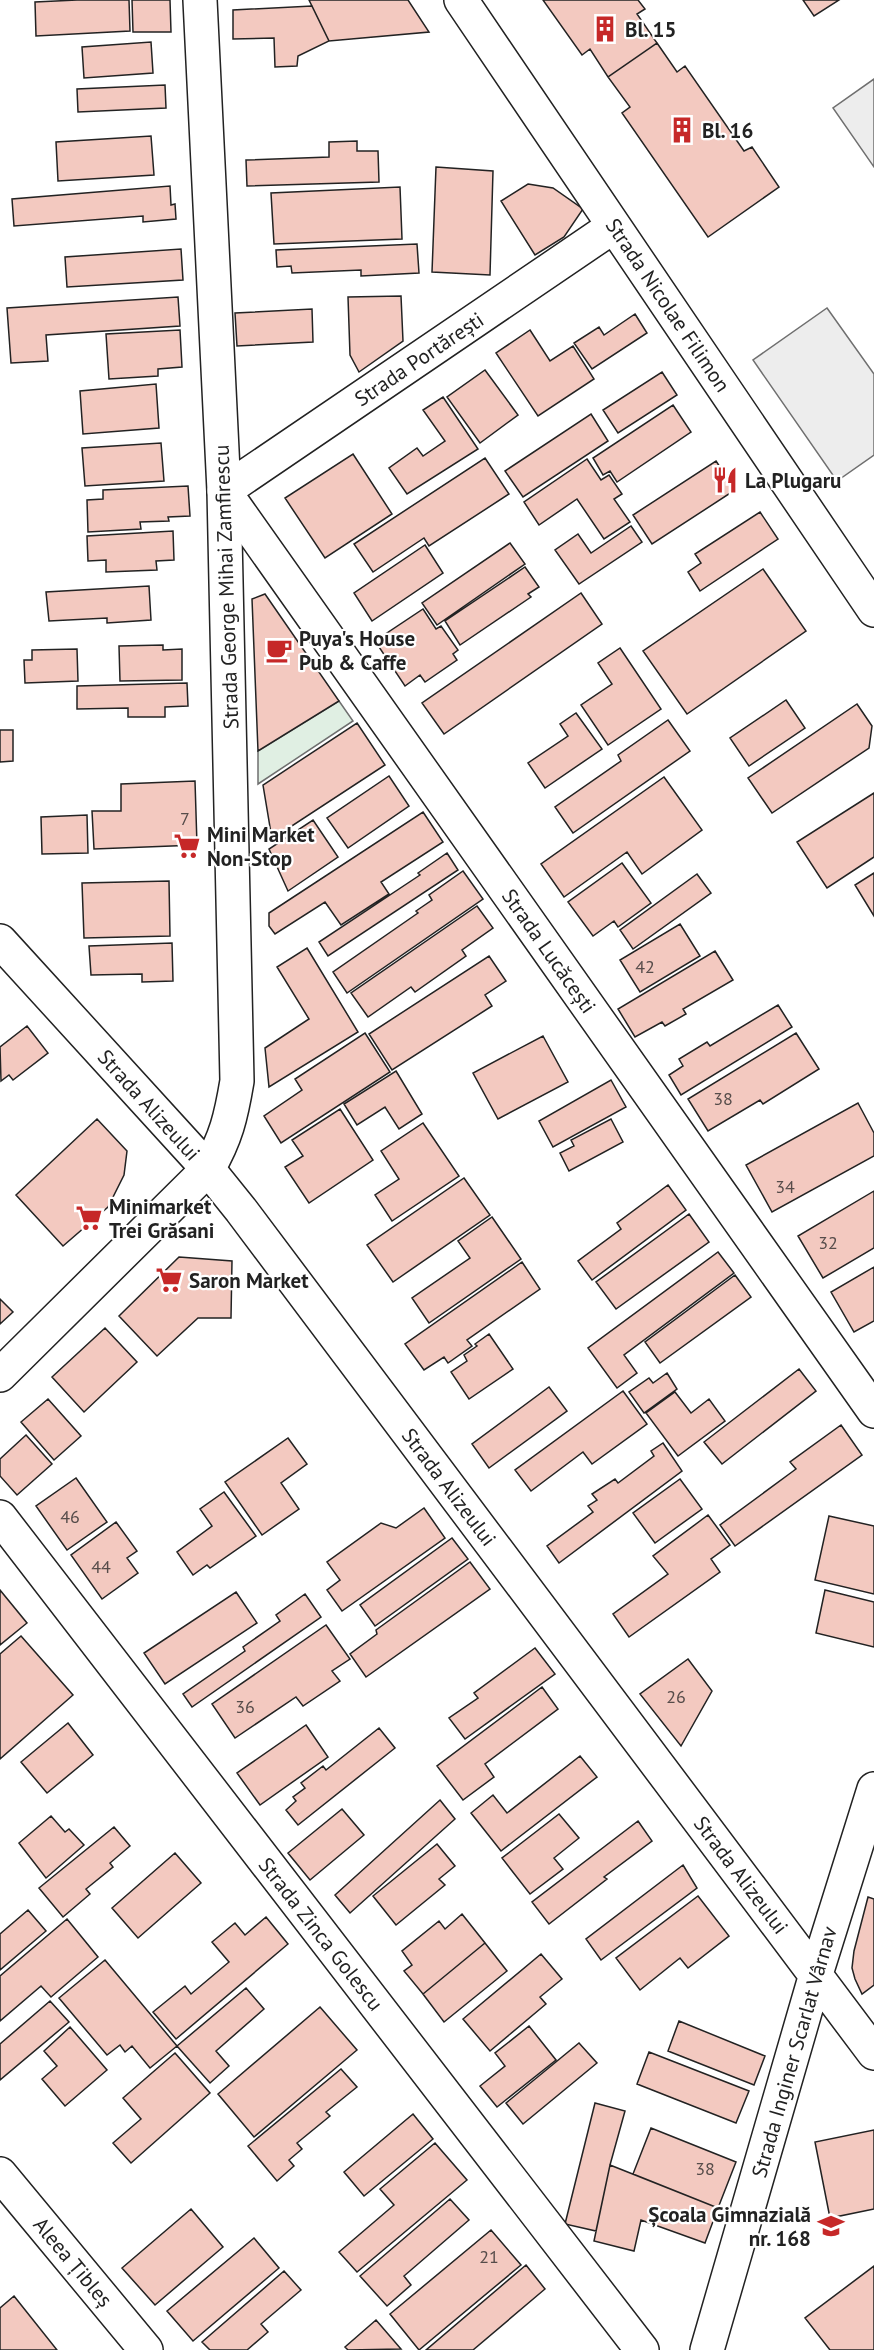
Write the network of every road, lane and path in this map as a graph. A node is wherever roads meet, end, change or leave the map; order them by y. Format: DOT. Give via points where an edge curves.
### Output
graph roads {
  1 [pos="200,0"];
  2 [pos="461,0"];
  3 [pos="614,226"];
  4 [pos="224,491"];
  5 [pos="874,610"];
  6 [pos="0,941"];
  7 [pos="208,1169"];
  8 [pos="0,1375"];
  9 [pos="874,1411"];
  10 [pos="0,1517"];
  11 [pos="874,1789"];
  12 [pos="816,1974"];
  13 [pos="874,2052"];
  14 [pos="0,2174"];
  15 [pos="146,2350"];
  16 [pos="642,2350"];
  17 [pos="707,2350"];
  1 -- 4 [label="street, Strada George Mihai Zamfirescu"];
  2 -- 3 [label="street, Strada Nicolae Filimon"];
  3 -- 4 [label="street, Strada Portărești"];
  3 -- 5 [label="street, Strada Nicolae Filimon"];
  4 -- 7 [label="street, Strada George Mihai Zamfirescu" via="237,1081 223,1143"];
  4 -- 9 [label="street, Strada Lucăcești"];
  6 -- 7 [label="street, Strada Alizeului"];
  7 -- 8 [label="street, Strada George Mihai Zamfirescu"];
  7 -- 12 [label="street, Strada Alizeului"];
  10 -- 16 [label="street, Strada Zinca Golescu"];
  11 -- 12 [label="street, Strada Inginer Scarlat Vârnav"];
  12 -- 13 [label="street, Strada Alizeului"];
  12 -- 17 [label="street, Strada Inginer Scarlat Vârnav"];
  14 -- 15 [label="street, Aleea Țibleș"];
}
